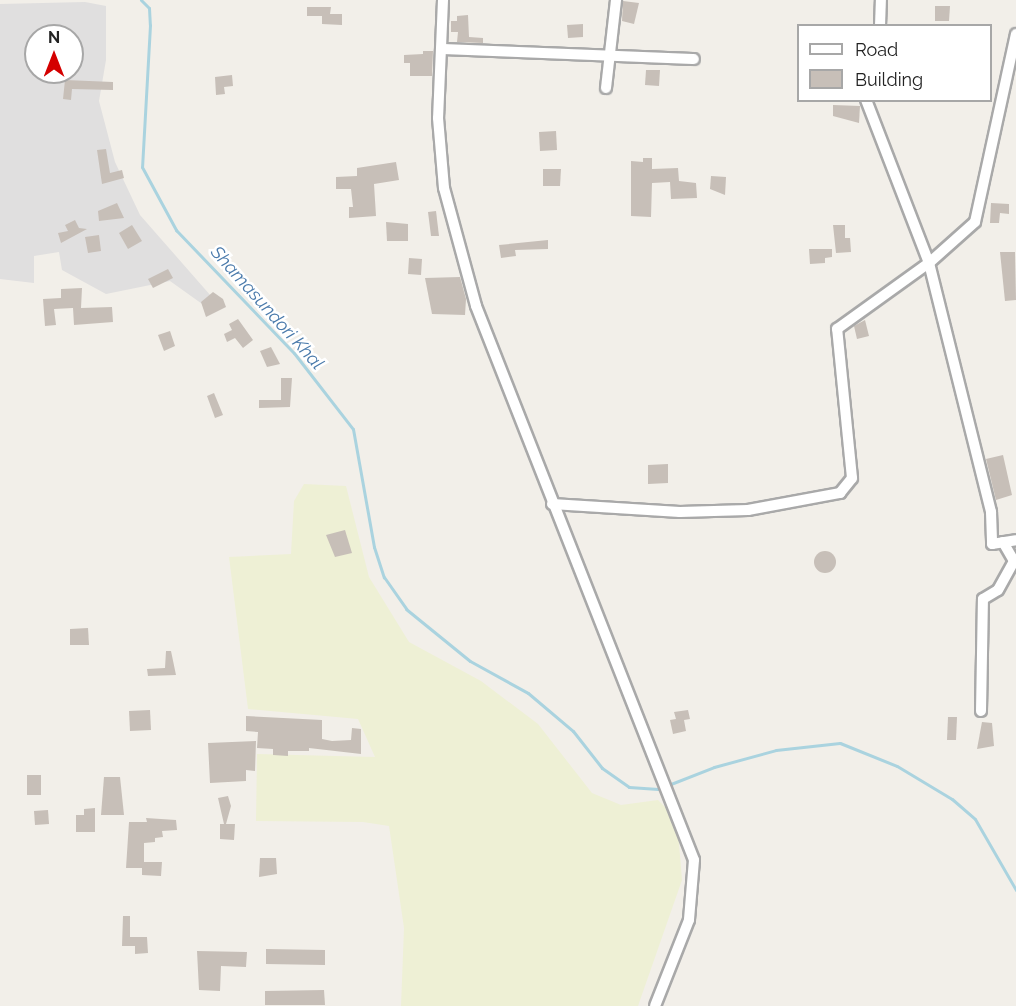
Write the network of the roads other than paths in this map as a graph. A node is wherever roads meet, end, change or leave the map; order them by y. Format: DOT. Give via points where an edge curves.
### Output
graph roads {
  1 [pos="443,0"];
  2 [pos="616,0"];
  3 [pos="880,0"];
  4 [pos="880,24"];
  5 [pos="1016,34"];
  6 [pos="442,49"];
  7 [pos="608,53"];
  8 [pos="694,59"];
  9 [pos="606,88"];
  10 [pos="867,102"];
  11 [pos="929,263"];
  12 [pos="552,504"];
  13 [pos="1016,540"];
  14 [pos="1003,542"];
  15 [pos="981,711"];
  16 [pos="655,1006"];
  1 -- 6 [label="street"];
  2 -- 7 [label="street"];
  3 -- 4 [label="street"];
  5 -- 11 [label="street" via="975,222"];
  6 -- 7 [label="street"];
  6 -- 12 [label="street" via="438,118 444,188 476,306"];
  7 -- 8 [label="street"];
  7 -- 9 [label="street"];
  10 -- 11 [label="street"];
  11 -- 12 [label="street" via="837,329 852,478 840,493 748,510 680,512"];
  11 -- 14 [label="street" via="991,512 992,544"];
  12 -- 16 [label="street" via="690,841 694,887 688,920"];
  13 -- 14 [label="street"];
  14 -- 15 [label="street" via="1014,561 998,590 983,599"];
}
